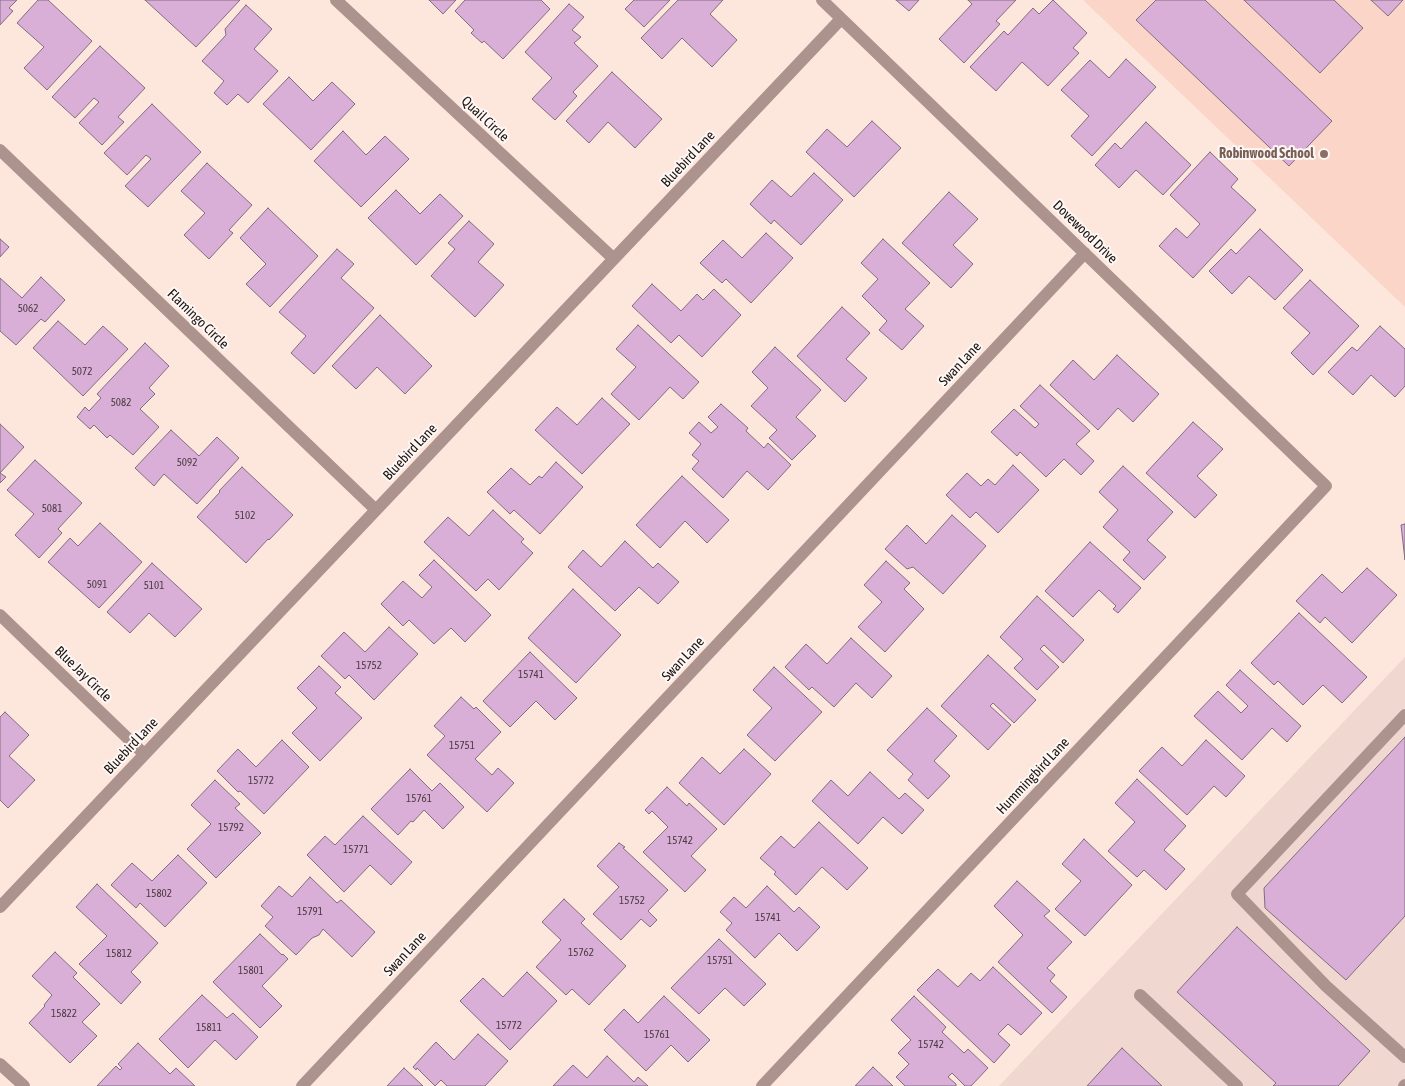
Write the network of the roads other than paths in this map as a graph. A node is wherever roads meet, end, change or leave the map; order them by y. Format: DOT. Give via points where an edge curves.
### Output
graph roads {
  1 [pos="336,0"];
  2 [pos="822,0"];
  3 [pos="842,19"];
  4 [pos="0,150"];
  5 [pos="1085,253"];
  6 [pos="614,259"];
  7 [pos="1326,486"];
  8 [pos="376,510"];
  9 [pos="0,615"];
  10 [pos="1405,715"];
  11 [pos="144,754"];
  12 [pos="0,907"];
  13 [pos="1140,994"];
  14 [pos="1405,1057"];
  15 [pos="0,1064"];
  16 [pos="24,1086"];
  17 [pos="302,1086"];
  18 [pos="762,1086"];
  19 [pos="1236,1086"];
  1 -- 6 [label="street, Quail Circle"];
  2 -- 3 [label="street, Dovewood Drive"];
  3 -- 5 [label="street, Dovewood Drive"];
  3 -- 6 [label="street, Bluebird Lane"];
  4 -- 8 [label="street, Flamingo Circle"];
  5 -- 7 [label="street, Dovewood Drive"];
  5 -- 17 [label="street, Swan Lane"];
  6 -- 8 [label="street, Bluebird Lane"];
  7 -- 18 [label="street, Hummingbird Lane"];
  8 -- 11 [label="street, Bluebird Lane"];
  9 -- 11 [label="street, Blue Jay Circle"];
  10 -- 14 [label="street" via="1237,894 1326,986"];
  11 -- 12 [label="street, Bluebird Lane"];
  13 -- 19 [label="street"];
  15 -- 16 [label="street"];
}
